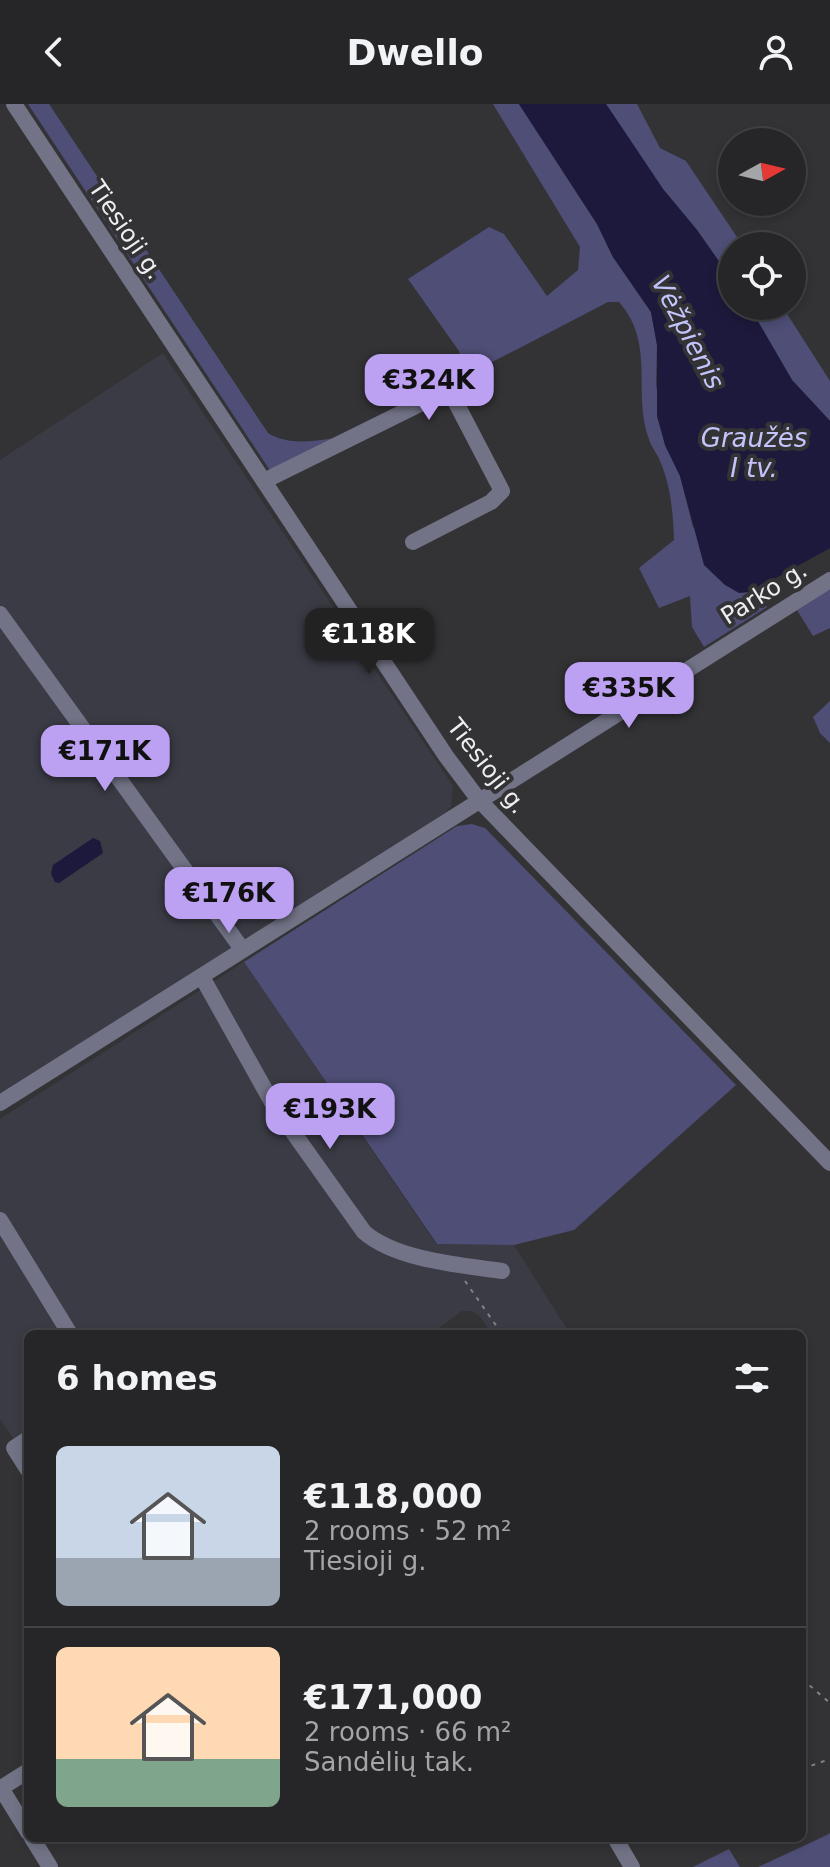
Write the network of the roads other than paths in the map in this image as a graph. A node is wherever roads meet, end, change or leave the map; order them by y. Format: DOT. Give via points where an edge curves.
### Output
graph roads {
  1 [pos="14,104"];
  2 [pos="264,481"];
  3 [pos="413,542"];
  4 [pos="830,580"];
  5 [pos="0,614"];
  6 [pos="479,800"];
  7 [pos="242,949"];
  8 [pos="202,977"];
  9 [pos="0,1103"];
  10 [pos="830,1163"];
  11 [pos="0,1220"];
  12 [pos="502,1271"];
  13 [pos="68,1330"];
  14 [pos="24,1442"];
  15 [pos="24,1464"];
  16 [pos="24,1774"];
  17 [pos="24,1825"];
  18 [pos="34,1842"];
  19 [pos="617,1842"];
  20 [pos="50,1867"];
  21 [pos="632,1867"];
  1 -- 2 [label="street, Tiesioji g."];
  2 -- 3 [label="street" via="446,394 454,399 502,491 491,502"];
  2 -- 6 [label="street, Tiesioji g."];
  4 -- 6 [label="street, Parko g."];
  5 -- 7 [label="street"];
  6 -- 7 [label="street, Parko g."];
  6 -- 10 [label="street, Tiesioji g."];
  7 -- 8 [label="street, Parko g."];
  8 -- 9 [label="street, Parko g."];
  8 -- 12 [label="street" via="273,1104 364,1232 392,1249"];
  11 -- 13 [label="street"];
  14 -- 15 [label="street" via="14,1448"];
  16 -- 17 [label="street" via="1,1788"];
  18 -- 20 [label="street"];
  19 -- 21 [label="street"];
}
